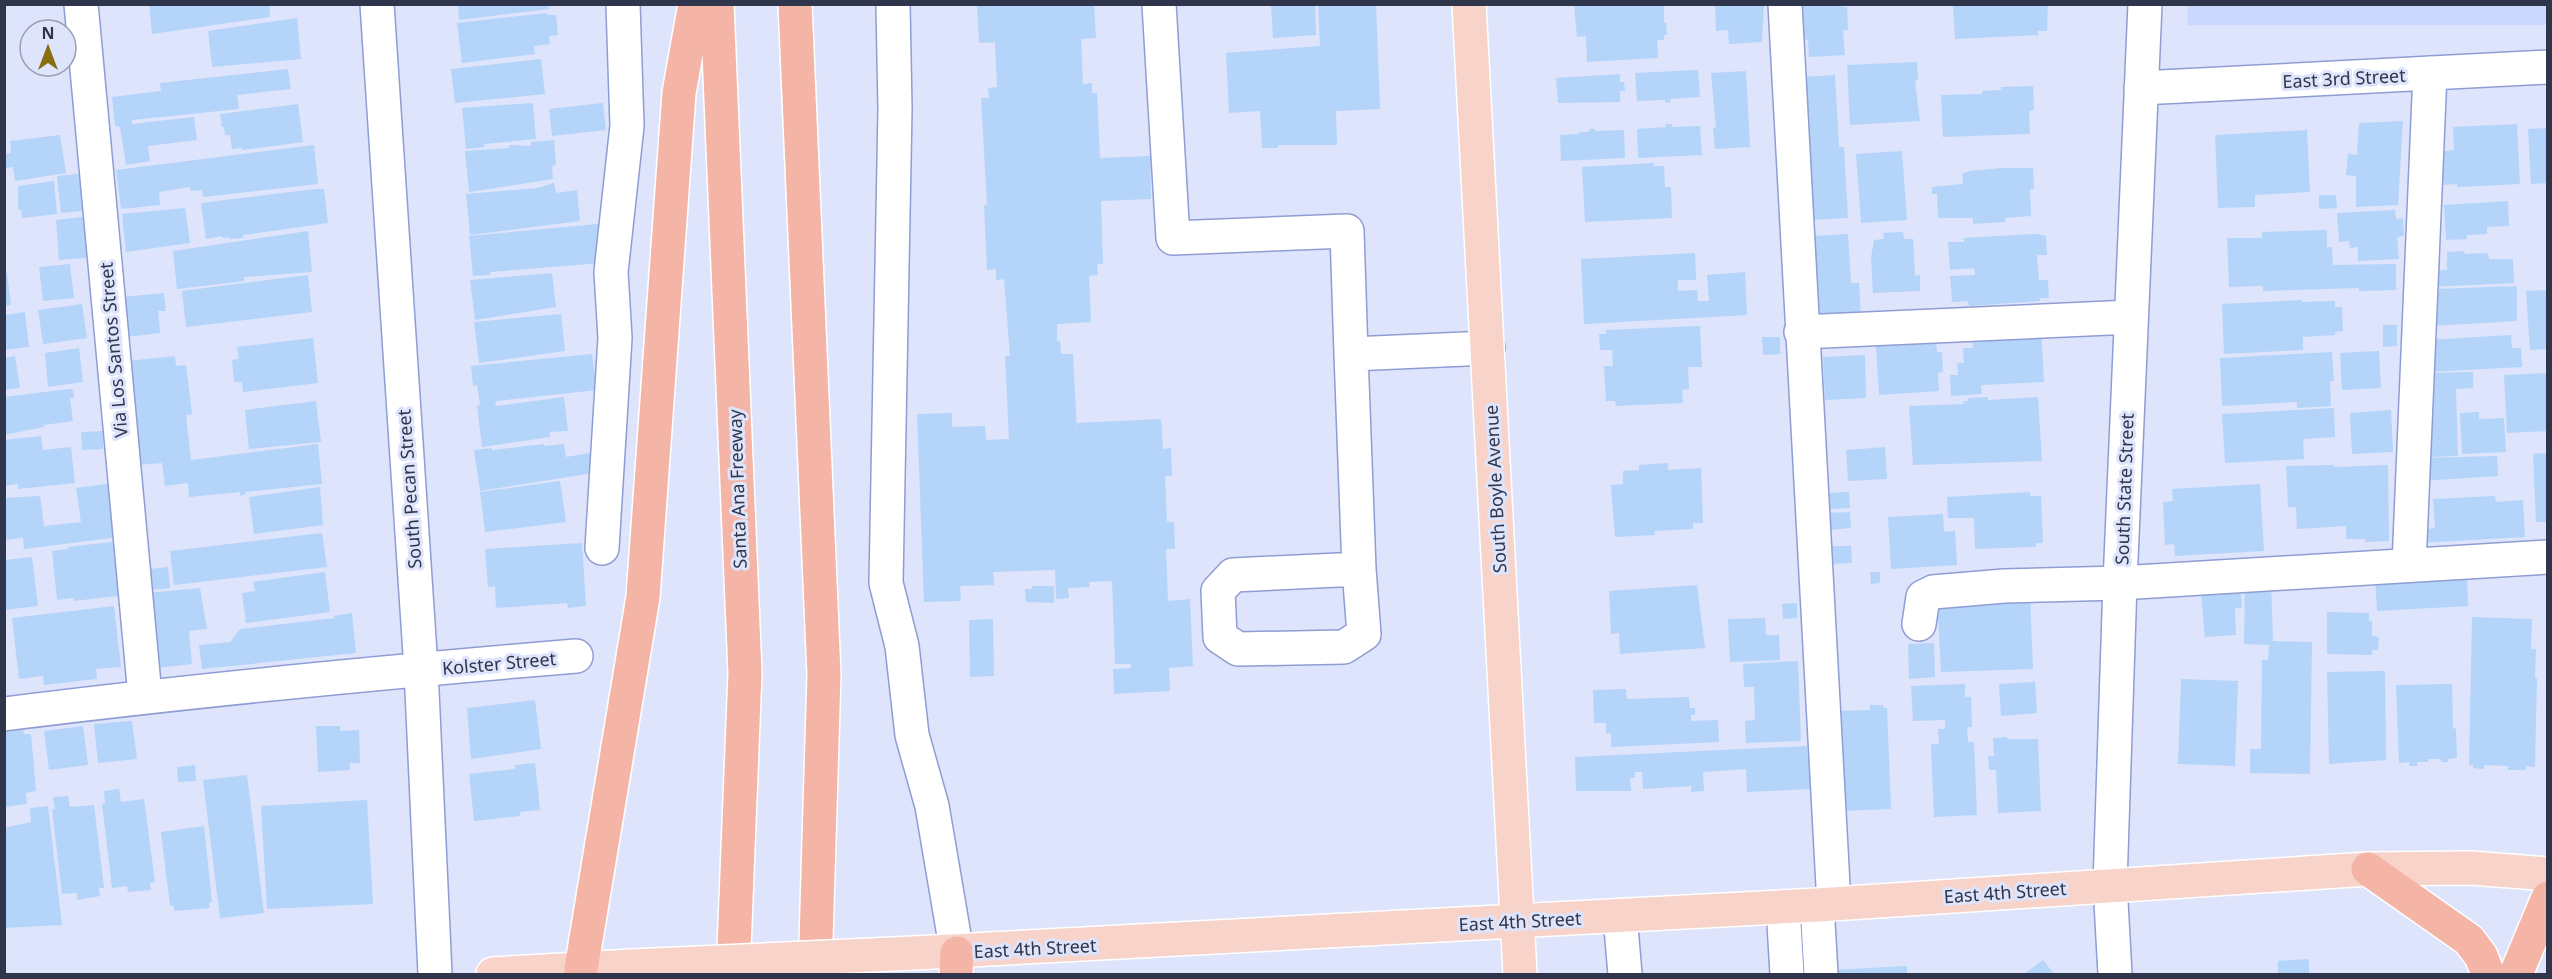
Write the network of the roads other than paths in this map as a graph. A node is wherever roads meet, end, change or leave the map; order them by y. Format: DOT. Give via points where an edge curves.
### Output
graph roads {
  1 [pos="81,4"];
  2 [pos="377,4"];
  3 [pos="623,4"];
  4 [pos="695,4"];
  5 [pos="717,4"];
  6 [pos="795,4"];
  7 [pos="893,4"];
  8 [pos="1159,4"];
  9 [pos="1469,4"];
  10 [pos="1785,4"];
  11 [pos="2145,4"];
  12 [pos="2547,67"];
  13 [pos="2430,73"];
  14 [pos="2141,88"];
  15 [pos="2131,317"];
  16 [pos="1801,332"];
  17 [pos="1488,348"];
  18 [pos="1351,354"];
  19 [pos="602,548"];
  20 [pos="2547,557"];
  21 [pos="2409,566"];
  22 [pos="1359,568"];
  23 [pos="2120,583"];
  24 [pos="1919,624"];
  25 [pos="576,656"];
  26 [pos="421,669"];
  27 [pos="145,696"];
  28 [pos="4,714"];
  29 [pos="2368,869"];
  30 [pos="2547,874"];
  31 [pos="2110,884"];
  32 [pos="2547,898"];
  33 [pos="1826,904"];
  34 [pos="1783,907"];
  35 [pos="1620,916"];
  36 [pos="1518,922"];
  37 [pos="956,964"];
  38 [pos="581,969"];
  39 [pos="435,975"];
  40 [pos="493,975"];
  41 [pos="733,975"];
  42 [pos="815,975"];
  43 [pos="1520,975"];
  44 [pos="1625,975"];
  45 [pos="1787,975"];
  46 [pos="1821,975"];
  47 [pos="2115,975"];
  48 [pos="2488,975"];
  49 [pos="2516,975"];
  1 -- 27 [label="street, Via Los Santos Street"];
  2 -- 26 [label="street, South Pecan Street"];
  3 -- 19 [label="street" via="627,126 611,272 615,338"];
  4 -- 38 [label="highway" via="679,93 643,597"];
  5 -- 41 [label="highway, Santa Ana Freeway" via="745,673"];
  6 -- 42 [label="highway" via="824,674"];
  7 -- 37 [label="street" via="895,110 886,583 902,646 912,735 932,806"];
  8 -- 18 [label="street" via="1173,238 1347,231"];
  9 -- 17 [label="main road, South Boyle Avenue"];
  10 -- 16 [label="street"];
  11 -- 14 [label="street, South State Street"];
  12 -- 13 [label="street, East 3rd Street"];
  13 -- 14 [label="street, East 3rd Street"];
  13 -- 21 [label="street"];
  14 -- 15 [label="street, South State Street"];
  15 -- 16 [label="street"];
  15 -- 23 [label="street, South State Street"];
  16 -- 33 [label="street"];
  17 -- 18 [label="street"];
  17 -- 36 [label="main road, South Boyle Avenue"];
  18 -- 22 [label="street"];
  20 -- 21 [label="street"];
  21 -- 23 [label="street"];
  23 -- 24 [label="street" via="1933,592 1923,597"];
  23 -- 31 [label="street, South State Street"];
  25 -- 26 [label="street, Kolster Street"];
  26 -- 27 [label="street, Kolster Street"];
  26 -- 39 [label="street, South Pecan Street"];
  27 -- 28 [label="street, Kolster Street"];
  29 -- 30 [label="main road, East 4th Street" via="2471,868"];
  29 -- 31 [label="main road, East 4th Street"];
  29 -- 48 [label="highway" via="2469,940"];
  31 -- 33 [label="main road, East 4th Street"];
  31 -- 47 [label="street, South State Street"];
  32 -- 49 [label="highway"];
  33 -- 34 [label="main road, East 4th Street"];
  33 -- 46 [label="street"];
  34 -- 35 [label="main road, East 4th Street"];
  34 -- 45 [label="street"];
  35 -- 36 [label="main road, East 4th Street"];
  35 -- 44 [label="street"];
  36 -- 37 [label="main road, East 4th Street"];
  36 -- 43 [label="main road, South Boyle Avenue"];
  37 -- 38 [label="main road, East 4th Street, bridge" via="914,953"];
  38 -- 40 [label="main road, East 4th Street"];
}
